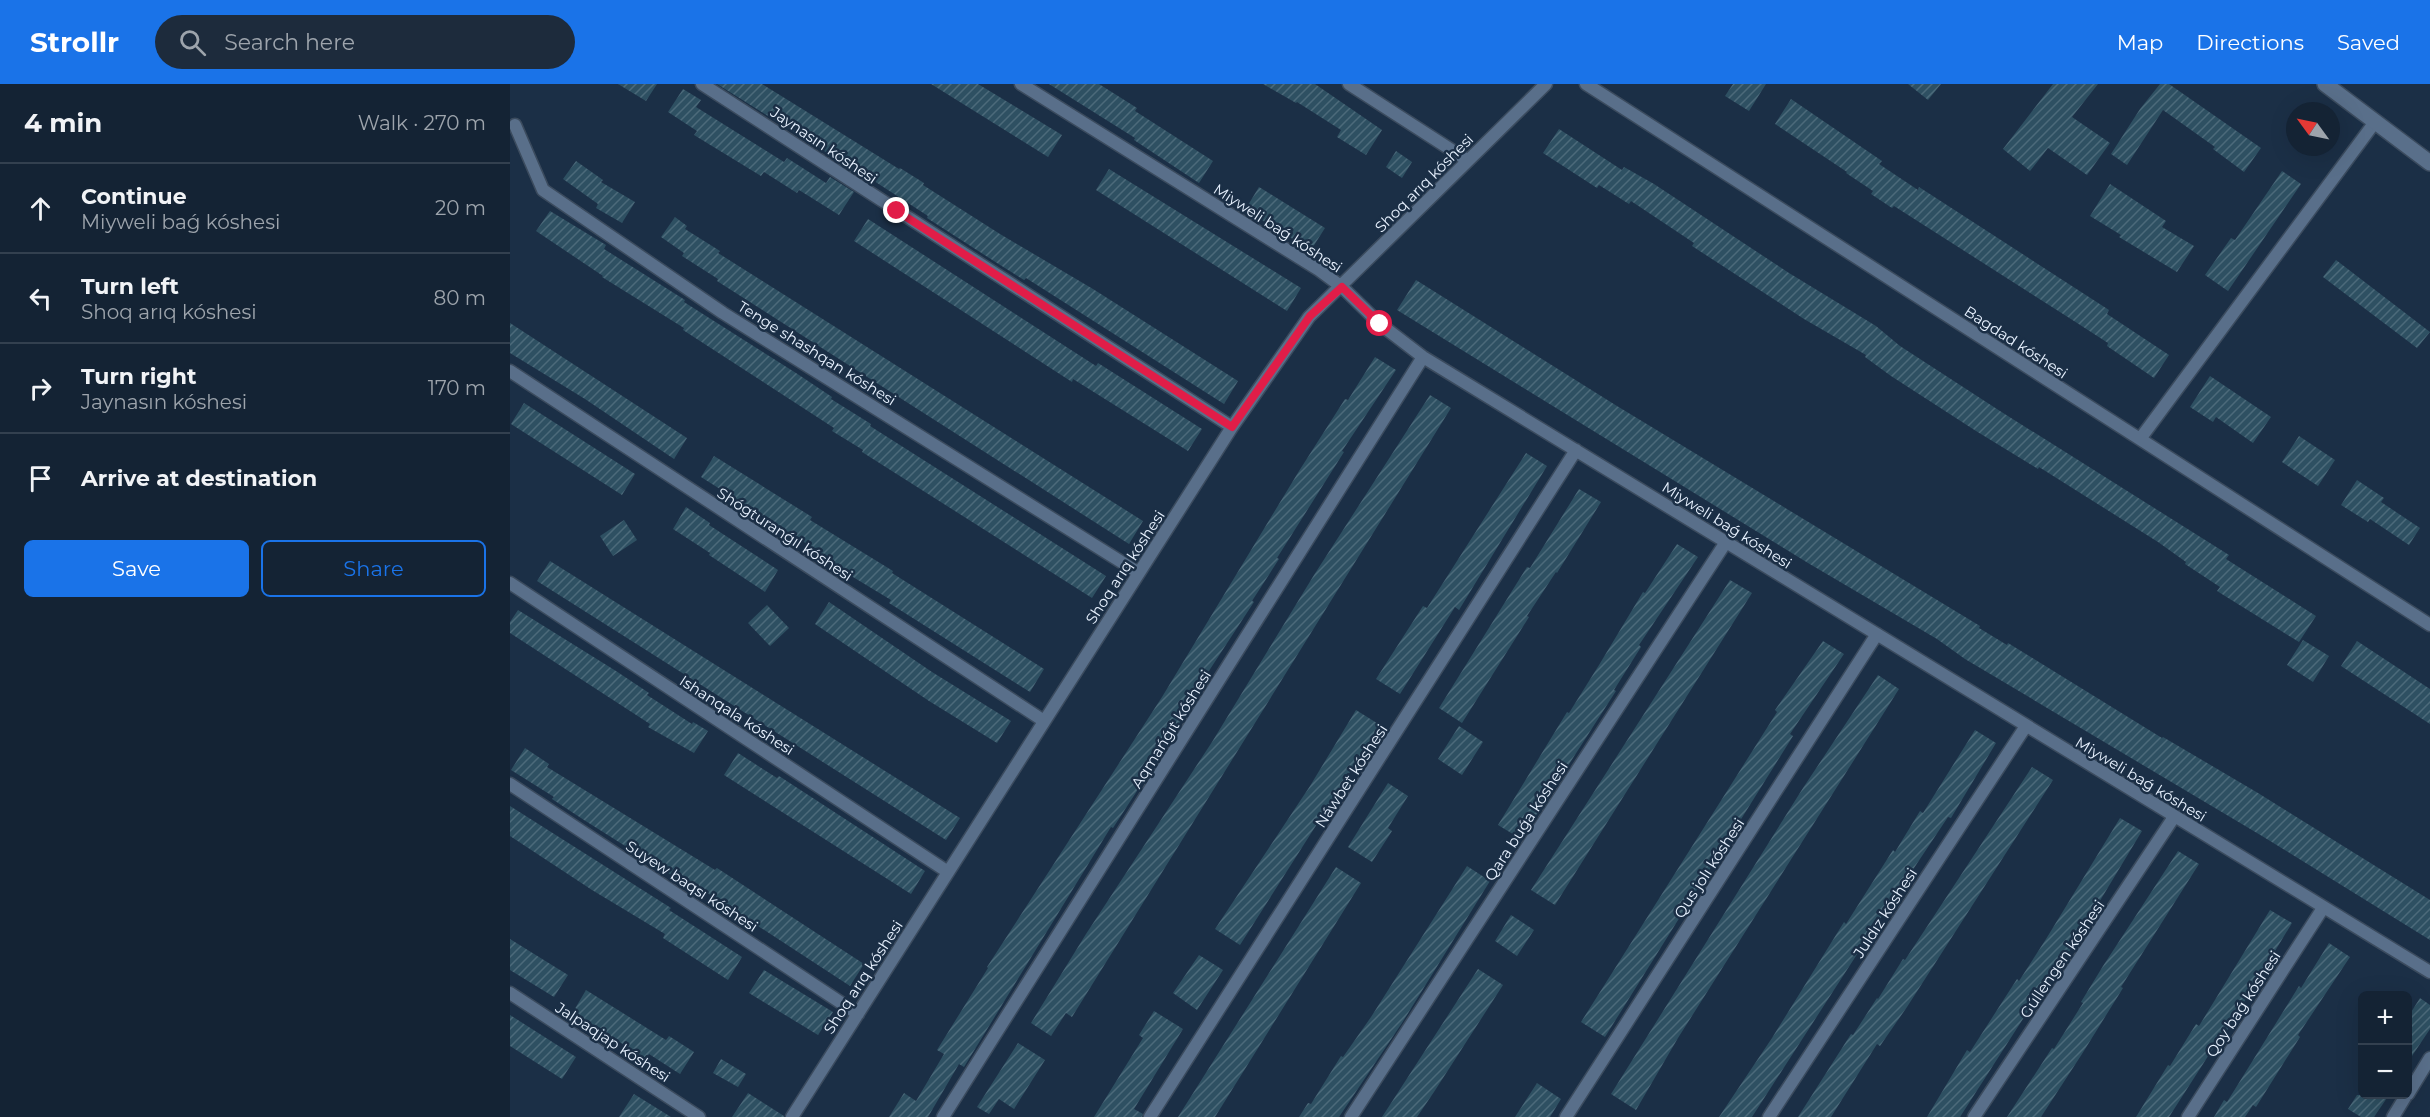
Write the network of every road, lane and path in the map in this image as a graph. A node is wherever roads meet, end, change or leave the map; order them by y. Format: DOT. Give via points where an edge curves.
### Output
graph roads {
  1 [pos="702,84"];
  2 [pos="1021,84"];
  3 [pos="1349,84"];
  4 [pos="1546,84"];
  5 [pos="1587,84"];
  6 [pos="2325,84"];
  7 [pos="2375,122"];
  8 [pos="515,125"];
  9 [pos="1467,160"];
  10 [pos="2430,163"];
  11 [pos="1342,287"];
  12 [pos="1423,357"];
  13 [pos="510,371"];
  14 [pos="1232,427"];
  15 [pos="2140,439"];
  16 [pos="1576,450"];
  17 [pos="1726,542"];
  18 [pos="1139,573"];
  19 [pos="510,583"];
  20 [pos="2430,625"];
  21 [pos="1877,634"];
  22 [pos="1044,721"];
  23 [pos="2026,726"];
  24 [pos="510,784"];
  25 [pos="2174,817"];
  26 [pos="948,872"];
  27 [pos="2323,908"];
  28 [pos="2430,972"];
  29 [pos="510,993"];
  30 [pos="858,1014"];
  31 [pos="2430,1058"];
  32 [pos="2412,1086"];
  33 [pos="2404,1099"];
  34 [pos="699,1117"];
  35 [pos="792,1117"];
  36 [pos="943,1117"];
  37 [pos="1150,1117"];
  38 [pos="1351,1117"];
  39 [pos="1566,1117"];
  40 [pos="1769,1117"];
  41 [pos="1974,1117"];
  42 [pos="2188,1117"];
  43 [pos="2392,1117"];
  1 -- 14 [label="street, Jaynasın kóshesi"];
  2 -- 11 [label="street, Miyweli baǵ kóshesi"];
  3 -- 9 [label="street"];
  4 -- 9 [label="street, Shoq arıq kóshesi"];
  5 -- 15 [label="street, Bagdad kóshesi"];
  6 -- 7 [label="street"];
  7 -- 10 [label="street"];
  7 -- 15 [label="street"];
  8 -- 18 [label="street, Tenge shashqan kóshesi" via="543,190 723,312"];
  9 -- 11 [label="street, Shoq arıq kóshesi"];
  11 -- 12 [label="street, Miyweli baǵ kóshesi" via="1380,324"];
  11 -- 14 [label="street, Shoq arıq kóshesi" via="1310,316"];
  12 -- 16 [label="street, Miyweli baǵ kóshesi"];
  12 -- 36 [label="street, Aqmańǵıt kóshesi"];
  13 -- 22 [label="street, Shógturanǵıl kóshesi"];
  14 -- 18 [label="street, Shoq arıq kóshesi"];
  15 -- 20 [label="street, Bagdad kóshesi"];
  16 -- 17 [label="street, Miyweli baǵ kóshesi"];
  16 -- 37 [label="street, Náwbet kóshesi"];
  17 -- 21 [label="street, Miyweli baǵ kóshesi"];
  17 -- 38 [label="street, Qara buǵa kóshesi"];
  18 -- 22 [label="street, Shoq arıq kóshesi"];
  19 -- 26 [label="street, Ishanqala kóshesi"];
  21 -- 23 [label="street, Miyweli baǵ kóshesi"];
  21 -- 39 [label="street, Qus jolı kóshesi"];
  22 -- 26 [label="street, Shoq arıq kóshesi"];
  23 -- 25 [label="street, Miyweli baǵ kóshesi"];
  23 -- 40 [label="street, Juldız kóshesi"];
  24 -- 30 [label="street, Suyew baqsı kóshesi"];
  25 -- 27 [label="street, Miyweli baǵ kóshesi"];
  25 -- 41 [label="street, Gúllengen kóshesi"];
  26 -- 30 [label="street, Shoq arıq kóshesi"];
  27 -- 28 [label="street, Miyweli baǵ kóshesi"];
  27 -- 42 [label="street, Qoy baǵ kóshesi"];
  29 -- 34 [label="street, Jalpaqjap kóshesi"];
  30 -- 35 [label="street, Shoq arıq kóshesi"];
  31 -- 32 [label="street"];
  33 -- 43 [label="street"];
}
